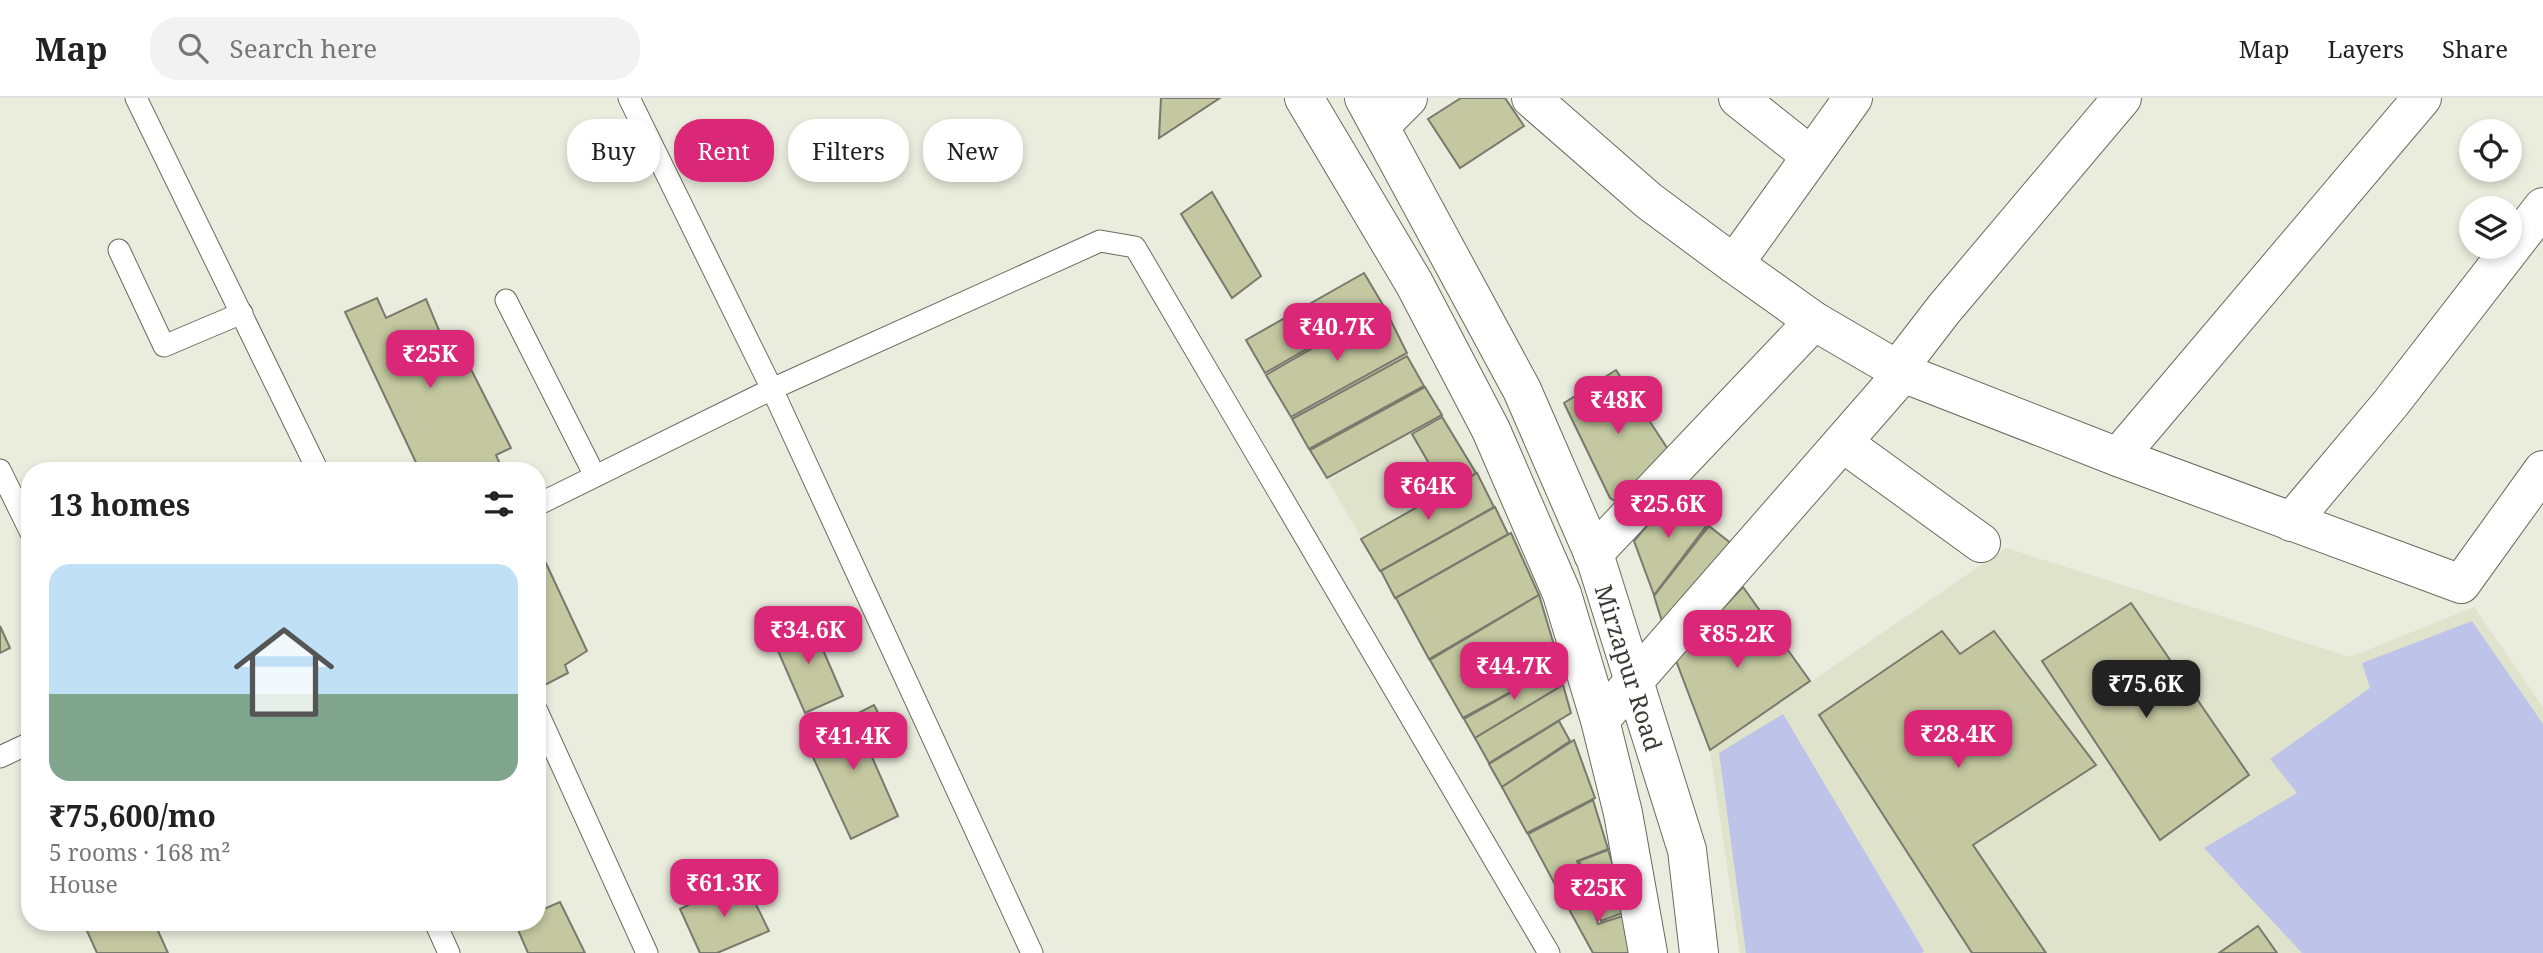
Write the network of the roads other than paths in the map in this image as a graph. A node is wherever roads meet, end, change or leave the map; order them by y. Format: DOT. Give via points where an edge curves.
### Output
graph roads {
  1 [pos="136,98"];
  2 [pos="629,98"];
  3 [pos="1304,98"];
  4 [pos="1408,98"];
  5 [pos="1531,98"];
  6 [pos="1738,98"];
  7 [pos="1853,98"];
  8 [pos="2122,98"];
  9 [pos="2422,98"];
  10 [pos="1373,111"];
  11 [pos="1811,156"];
  12 [pos="2543,207"];
  13 [pos="119,250"];
  14 [pos="1734,264"];
  15 [pos="506,300"];
  16 [pos="242,313"];
  17 [pos="1814,321"];
  18 [pos="1900,371"];
  19 [pos="772,389"];
  20 [pos="1843,443"];
  21 [pos="2118,457"];
  22 [pos="314,462"];
  23 [pos="0,470"];
  24 [pos="2543,470"];
  25 [pos="595,476"];
  26 [pos="546,500"];
  27 [pos="21,513"];
  28 [pos="2291,522"];
  29 [pos="1981,543"];
  30 [pos="1593,554"];
  31 [pos="1636,680"];
  32 [pos="1600,719"];
  33 [pos="546,731"];
  34 [pos="21,747"];
  35 [pos="0,757"];
  36 [pos="439,931"];
  37 [pos="1024,950"];
  38 [pos="449,953"];
  39 [pos="647,953"];
  40 [pos="1549,953"];
  41 [pos="1647,953"];
  42 [pos="1699,953"];
  1 -- 16 [label="lane"];
  2 -- 19 [label="lane"];
  3 -- 32 [label="main road, Mirzapur Road" via="1414,283 1491,430 1562,594"];
  4 -- 10 [label="main road"];
  5 -- 14 [label="main road" via="1649,201"];
  6 -- 11 [label="main road"];
  7 -- 11 [label="main road"];
  8 -- 18 [label="main road" via="1944,309"];
  9 -- 21 [label="main road"];
  10 -- 30 [label="main road, Mirzapur Road" via="1522,390"];
  11 -- 14 [label="main road"];
  12 -- 28 [label="main road" via="2391,403"];
  13 -- 16 [label="lane" via="164,346"];
  14 -- 17 [label="main road"];
  15 -- 25 [label="lane"];
  16 -- 22 [label="lane"];
  17 -- 18 [label="main road"];
  17 -- 30 [label="main road"];
  18 -- 20 [label="main road"];
  18 -- 21 [label="main road"];
  19 -- 25 [label="lane"];
  19 -- 37 [label="lane"];
  19 -- 40 [label="lane" via="1100,241 1135,247"];
  20 -- 29 [label="main road"];
  20 -- 31 [label="main road"];
  21 -- 28 [label="main road"];
  23 -- 27 [label="lane"];
  24 -- 28 [label="main road" via="2461,584"];
  25 -- 26 [label="lane"];
  30 -- 31 [label="main road, Mirzapur Road"];
  31 -- 32 [label="main road"];
  31 -- 42 [label="main road, Mirzapur Road" via="1686,850"];
  32 -- 41 [label="main road, Mirzapur Road" via="1623,813"];
  33 -- 39 [label="lane"];
  34 -- 35 [label="lane"];
  36 -- 38 [label="lane"];
}
